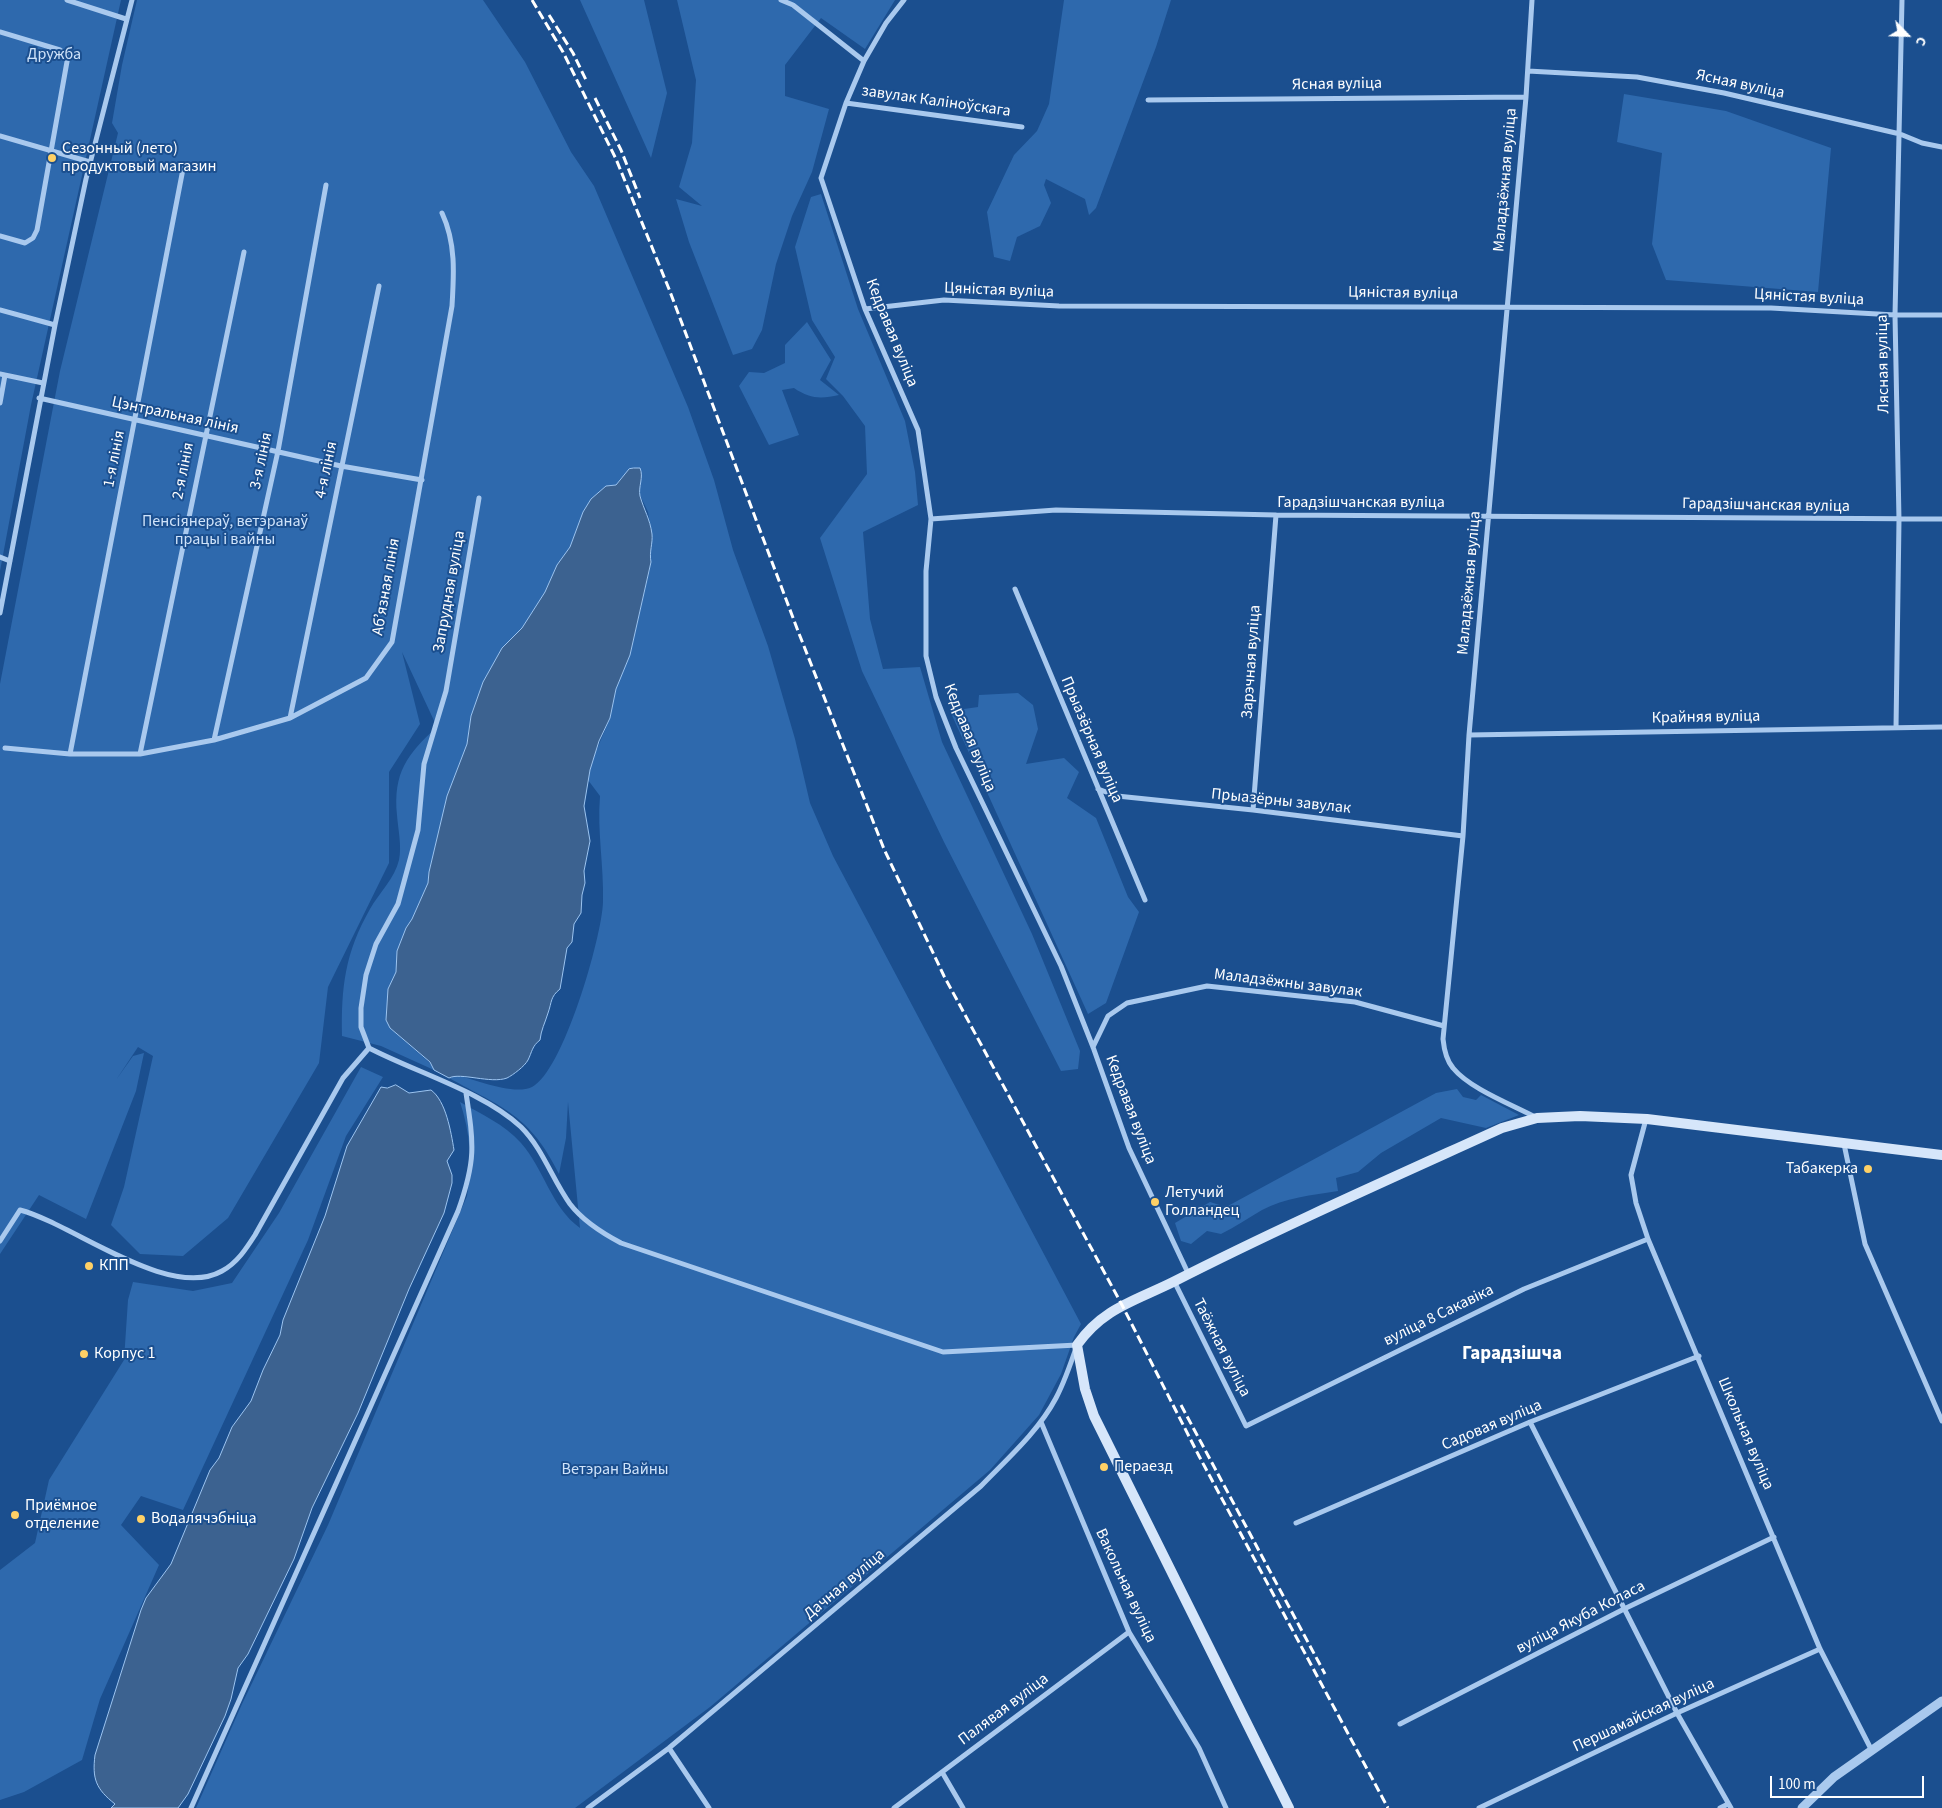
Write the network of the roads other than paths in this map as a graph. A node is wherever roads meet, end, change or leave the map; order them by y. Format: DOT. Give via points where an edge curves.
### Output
graph roads {
  1 [pos="67,0"];
  2 [pos="132,0"];
  3 [pos="781,0"];
  4 [pos="904,0"];
  5 [pos="1532,0"];
  6 [pos="1902,0"];
  7 [pos="126,19"];
  8 [pos="0,32"];
  9 [pos="864,61"];
  10 [pos="1528,71"];
  11 [pos="1526,97"];
  12 [pos="1148,100"];
  13 [pos="846,103"];
  14 [pos="1022,126"];
  15 [pos="1900,134"];
  16 [pos="0,136"];
  17 [pos="1942,147"];
  18 [pos="50,151"];
  19 [pos="90,162"];
  20 [pos="183,169"];
  21 [pos="326,185"];
  22 [pos="442,213"];
  23 [pos="0,236"];
  24 [pos="244,252"];
  25 [pos="379,286"];
  26 [pos="1506,308"];
  27 [pos="865,309"];
  28 [pos="0,310"];
  29 [pos="1895,315"];
  30 [pos="1942,315"];
  31 [pos="54,324"];
  32 [pos="3,374"];
  33 [pos="42,383"];
  34 [pos="39,398"];
  35 [pos="0,403"];
  36 [pos="136,420"];
  37 [pos="204,435"];
  38 [pos="278,451"];
  39 [pos="341,466"];
  40 [pos="422,480"];
  41 [pos="479,498"];
  42 [pos="1276,515"];
  43 [pos="1489,515"];
  44 [pos="931,519"];
  45 [pos="1942,519"];
  46 [pos="1899,520"];
  47 [pos="0,557"];
  48 [pos="10,561"];
  49 [pos="1015,589"];
  50 [pos="0,613"];
  51 [pos="290,718"];
  52 [pos="1942,727"];
  53 [pos="1896,728"];
  54 [pos="1470,734"];
  55 [pos="214,740"];
  56 [pos="5,748"];
  57 [pos="70,754"];
  58 [pos="140,754"];
  59 [pos="1098,790"];
  60 [pos="1253,810"];
  61 [pos="1463,836"];
  62 [pos="1145,900"];
  63 [pos="1444,1026"];
  64 [pos="1093,1047"];
  65 [pos="369,1048"];
  66 [pos="466,1093"];
  67 [pos="1537,1118"];
  68 [pos="1647,1119"];
  69 [pos="1844,1144"];
  70 [pos="1942,1155"];
  71 [pos="1648,1239"];
  72 [pos="0,1241"];
  73 [pos="1188,1273"];
  74 [pos="1174,1282"];
  75 [pos="1077,1345"];
  76 [pos="1699,1356"];
  77 [pos="1041,1422"];
  78 [pos="1530,1422"];
  79 [pos="1942,1422"];
  80 [pos="1246,1426"];
  81 [pos="1296,1523"];
  82 [pos="1774,1537"];
  83 [pos="1624,1609"];
  84 [pos="1129,1632"];
  85 [pos="1820,1649"];
  86 [pos="1942,1701"];
  87 [pos="1677,1713"];
  88 [pos="1400,1724"];
  89 [pos="668,1748"];
  90 [pos="1872,1752"];
  91 [pos="942,1772"];
  92 [pos="1729,1806"];
  93 [pos="191,1808"];
  94 [pos="588,1808"];
  95 [pos="709,1808"];
  96 [pos="894,1808"];
  97 [pos="963,1808"];
  98 [pos="1226,1808"];
  99 [pos="1289,1808"];
  100 [pos="1479,1808"];
  101 [pos="1720,1808"];
  102 [pos="1802,1808"];
  1 -- 7 [label="street"];
  2 -- 7 [label="street"];
  3 -- 9 [label="street" via="793,5"];
  4 -- 9 [label="street, Кедравая вуліца"];
  5 -- 10 [label="street, Маладзёжная вуліца"];
  6 -- 15 [label="street, Лясная вуліца"];
  7 -- 19 [label="street"];
  8 -- 18 [label="street" via="60,50 68,56"];
  9 -- 13 [label="street, Кедравая вуліца"];
  10 -- 11 [label="street, Маладзёжная вуліца"];
  10 -- 15 [label="street, Ясная вуліца" via="1636,77 1724,93"];
  11 -- 12 [label="street, Ясная вуліца"];
  11 -- 26 [label="street, Маладзёжная вуліца"];
  13 -- 14 [label="street, завулак Каліноўскага"];
  13 -- 27 [label="street, Кедравая вуліца" via="822,178"];
  15 -- 17 [label="street, Ясная вуліца" via="1922,144"];
  15 -- 29 [label="street, Лясная вуліца"];
  16 -- 18 [label="street"];
  18 -- 19 [label="street"];
  18 -- 23 [label="street" via="33,238 25,243"];
  19 -- 31 [label="street"];
  20 -- 36 [label="street, 1-я лінія"];
  21 -- 38 [label="street, 3-я лінія"];
  22 -- 40 [label="street, Абʼязная лінія" via="454,261 452,306"];
  24 -- 37 [label="street, 2-я лінія"];
  25 -- 39 [label="street, 4-я лінія"];
  26 -- 27 [label="street, Цяністая вуліца" via="1059,306 944,300"];
  26 -- 29 [label="street, Цяністая вуліца" via="1771,308"];
  26 -- 43 [label="street, Маладзёжная вуліца"];
  27 -- 44 [label="street, Кедравая вуліца" via="918,430"];
  28 -- 31 [label="street"];
  29 -- 30 [label="street, Цяністая вуліца"];
  29 -- 46 [label="street, Лясная вуліца"];
  31 -- 33 [label="street"];
  32 -- 33 [label="street"];
  32 -- 35 [label="street"];
  33 -- 34 [label="street"];
  34 -- 36 [label="street, Цэнтральная лінія"];
  34 -- 48 [label="street"];
  36 -- 37 [label="street, Цэнтральная лінія"];
  36 -- 57 [label="street, 1-я лінія"];
  37 -- 38 [label="street, Цэнтральная лінія"];
  37 -- 58 [label="street, 2-я лінія"];
  38 -- 39 [label="street, Цэнтральная лінія"];
  38 -- 55 [label="street, 3-я лінія"];
  39 -- 40 [label="street, Цэнтральная лінія"];
  39 -- 51 [label="street, 4-я лінія"];
  40 -- 51 [label="street, Абʼязная лінія" via="392,642 366,678"];
  41 -- 65 [label="street, Запрудная вуліца" via="446,691 424,764 418,830 398,904 376,944 366,975 361,1028"];
  42 -- 43 [label="street, Гарадзішчанская вуліца"];
  42 -- 44 [label="street, Гарадзішчанская вуліца" via="1056,510"];
  42 -- 60 [label="street, Зарэчная вуліца"];
  43 -- 46 [label="street, Гарадзішчанская вуліца"];
  43 -- 54 [label="street, Маладзёжная вуліца"];
  44 -- 64 [label="street, Кедравая вуліца" via="926,571 926,656 936,697 956,748 1061,966"];
  45 -- 46 [label="street, Гарадзішчанская вуліца"];
  46 -- 53 [label="street, Лясная вуліца"];
  47 -- 48 [label="street"];
  48 -- 50 [label="street"];
  49 -- 59 [label="street, Прыазёрная вуліца"];
  51 -- 55 [label="street, Абʼязная лінія"];
  52 -- 53 [label="street, Крайняя вуліца"];
  53 -- 54 [label="street, Крайняя вуліца"];
  54 -- 61 [label="street, Маладзёжная вуліца"];
  55 -- 58 [label="street, Абʼязная лінія"];
  56 -- 57 [label="street, Абʼязная лінія"];
  57 -- 58 [label="street, Абʼязная лінія"];
  59 -- 60 [label="street, Прыазёрны завулак" via="1116,796"];
  59 -- 62 [label="street, Прыазёрная вуліца"];
  60 -- 61 [label="street, Прыазёрны завулак"];
  61 -- 63 [label="street, Маладзёжная вуліца"];
  63 -- 64 [label="street, Маладзёжны завулак" via="1355,1002 1207,986 1126,1003 1108,1016"];
  63 -- 67 [label="street, Маладзёжная вуліца" via="1445,1053 1453,1068 1467,1080"];
  64 -- 73 [label="street, Кедравая вуліца" via="1129,1148"];
  65 -- 66 [label="street"];
  65 -- 72 [label="street" via="343,1078 255,1235 239,1257 222,1272 197,1278 167,1274 127,1259 37,1214 20,1210"];
  66 -- 75 [label="street" via="497,1109 522,1128 542,1155 571,1206 604,1234 621,1243 943,1352"];
  66 -- 93 [label="street" via="473,1144 472,1165 458,1211"];
  67 -- 68 [label="main road"];
  67 -- 73 [label="main road" via="1502,1128"];
  68 -- 69 [label="main road"];
  68 -- 71 [label="street, Школьная вуліца" via="1631,1175"];
  69 -- 70 [label="main road"];
  69 -- 79 [label="street" via="1865,1244"];
  71 -- 76 [label="street, Школьная вуліца"];
  71 -- 80 [label="street, вуліца 8 Сакавіка" via="1524,1288"];
  73 -- 74 [label="main road"];
  74 -- 75 [label="main road" via="1100,1318"];
  74 -- 80 [label="street, Таёжная вуліца"];
  75 -- 77 [label="street, Дачная вуліца" via="1063,1382"];
  75 -- 99 [label="main road" via="1085,1390 1094,1416"];
  76 -- 78 [label="street, Садовая вуліца"];
  76 -- 82 [label="street, Школьная вуліца"];
  77 -- 84 [label="street, Вакольная вуліца"];
  77 -- 89 [label="street, Дачная вуліца" via="981,1486"];
  78 -- 81 [label="street, Садовая вуліца"];
  78 -- 83 [label="street"];
  82 -- 83 [label="street, вуліца Якуба Коласа"];
  82 -- 85 [label="street, Школьная вуліца"];
  83 -- 87 [label="street"];
  83 -- 88 [label="street, вуліца Якуба Коласа"];
  84 -- 91 [label="street, Палявая вуліца"];
  84 -- 98 [label="street, Вакольная вуліца" via="1199,1748"];
  85 -- 87 [label="street, Першамайская вуліца"];
  85 -- 90 [label="street, Школьная вуліца"];
  86 -- 90 [label="street"];
  87 -- 92 [label="street"];
  87 -- 100 [label="street, Першамайская вуліца"];
  89 -- 94 [label="street, Дачная вуліца"];
  89 -- 95 [label="street"];
  90 -- 102 [label="street" via="1834,1777"];
  91 -- 96 [label="street, Палявая вуліца"];
  91 -- 97 [label="street"];
  92 -- 101 [label="street"];
}
